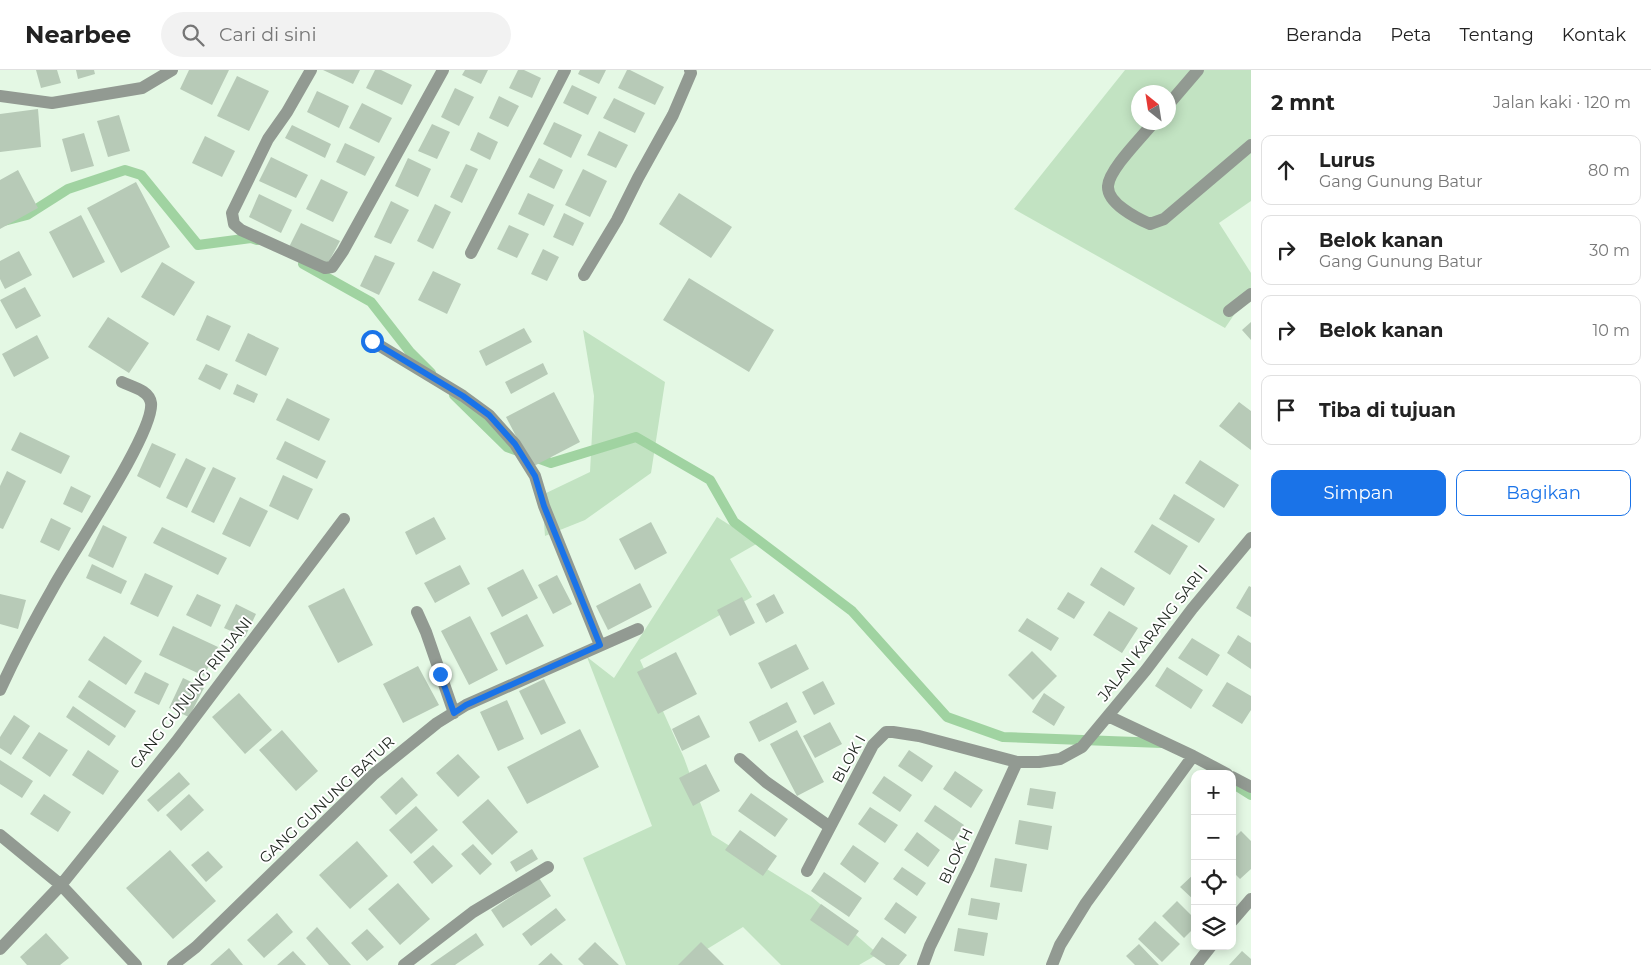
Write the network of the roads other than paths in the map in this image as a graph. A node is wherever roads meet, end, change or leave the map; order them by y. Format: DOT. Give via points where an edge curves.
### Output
graph roads {
  1 [pos="172,70"];
  2 [pos="311,70"];
  3 [pos="443,70"];
  4 [pos="564,70"];
  5 [pos="1198,70"];
  6 [pos="691,71"];
  7 [pos="0,96"];
  8 [pos="1176,96"];
  9 [pos="1147,130"];
  10 [pos="1251,145"];
  11 [pos="471,253"];
  12 [pos="584,275"];
  13 [pos="1251,294"];
  14 [pos="1229,311"];
  15 [pos="372,341"];
  16 [pos="122,382"];
  17 [pos="344,518"];
  18 [pos="1251,538"];
  19 [pos="417,612"];
  20 [pos="638,629"];
  21 [pos="600,645"];
  22 [pos="0,690"];
  23 [pos="454,713"];
  24 [pos="1108,716"];
  25 [pos="1193,756"];
  26 [pos="740,759"];
  27 [pos="1018,762"];
  28 [pos="1219,770"];
  29 [pos="1236,779"];
  30 [pos="1251,787"];
  31 [pos="830,827"];
  32 [pos="0,835"];
  33 [pos="548,867"];
  34 [pos="807,871"];
  35 [pos="61,885"];
  36 [pos="1251,899"];
  37 [pos="1236,916"];
  38 [pos="0,949"];
  39 [pos="1208,950"];
  40 [pos="136,965"];
  41 [pos="173,965"];
  42 [pos="404,965"];
  43 [pos="923,965"];
  44 [pos="1052,965"];
  45 [pos="1196,965"];
  1 -- 7 [label="street" via="142,88 52,103"];
  2 -- 3 [label="street" via="268,139 232,213 234,224 240,230 326,268 332,267 344,251"];
  4 -- 11 [label="street"];
  5 -- 8 [label="street"];
  6 -- 12 [label="street" via="673,115"];
  9 -- 10 [label="street" via="1114,170 1108,186 1112,198 1134,217 1150,224 1164,219"];
  13 -- 14 [label="street"];
  15 -- 21 [label="street" via="463,396 489,415 515,444 535,476"];
  16 -- 22 [label="street" via="149,397 151,410 144,430 53,587"];
  17 -- 35 [label="street, GANG GUNUNG RINJANI" via="176,742"];
  18 -- 24 [label="street, JALAN KARANG SARI I"];
  19 -- 23 [label="street"];
  20 -- 21 [label="street, GANG GUNUNG BATUR"];
  21 -- 23 [label="street, GANG GUNUNG BATUR"];
  23 -- 41 [label="street, GANG GUNUNG BATUR" via="374,774 196,947"];
  24 -- 25 [label="street, JALAN KARANG SARI I"];
  24 -- 27 [label="street" via="1082,747 1060,759"];
  25 -- 28 [label="street, JALAN KARANG SARI I"];
  25 -- 44 [label="street" via="1086,903 1060,945"];
  26 -- 31 [label="street" via="766,782"];
  27 -- 31 [label="street, BLOK I" via="919,736 886,732 873,745"];
  27 -- 43 [label="street, BLOK H"];
  29 -- 30 [label="street"];
  31 -- 34 [label="street, BLOK I"];
  32 -- 35 [label="street"];
  33 -- 42 [label="street" via="473,912"];
  35 -- 38 [label="street, GANG GUNUNG RINJANI"];
  35 -- 40 [label="street"];
  36 -- 37 [label="street"];
  39 -- 45 [label="street"];
}
